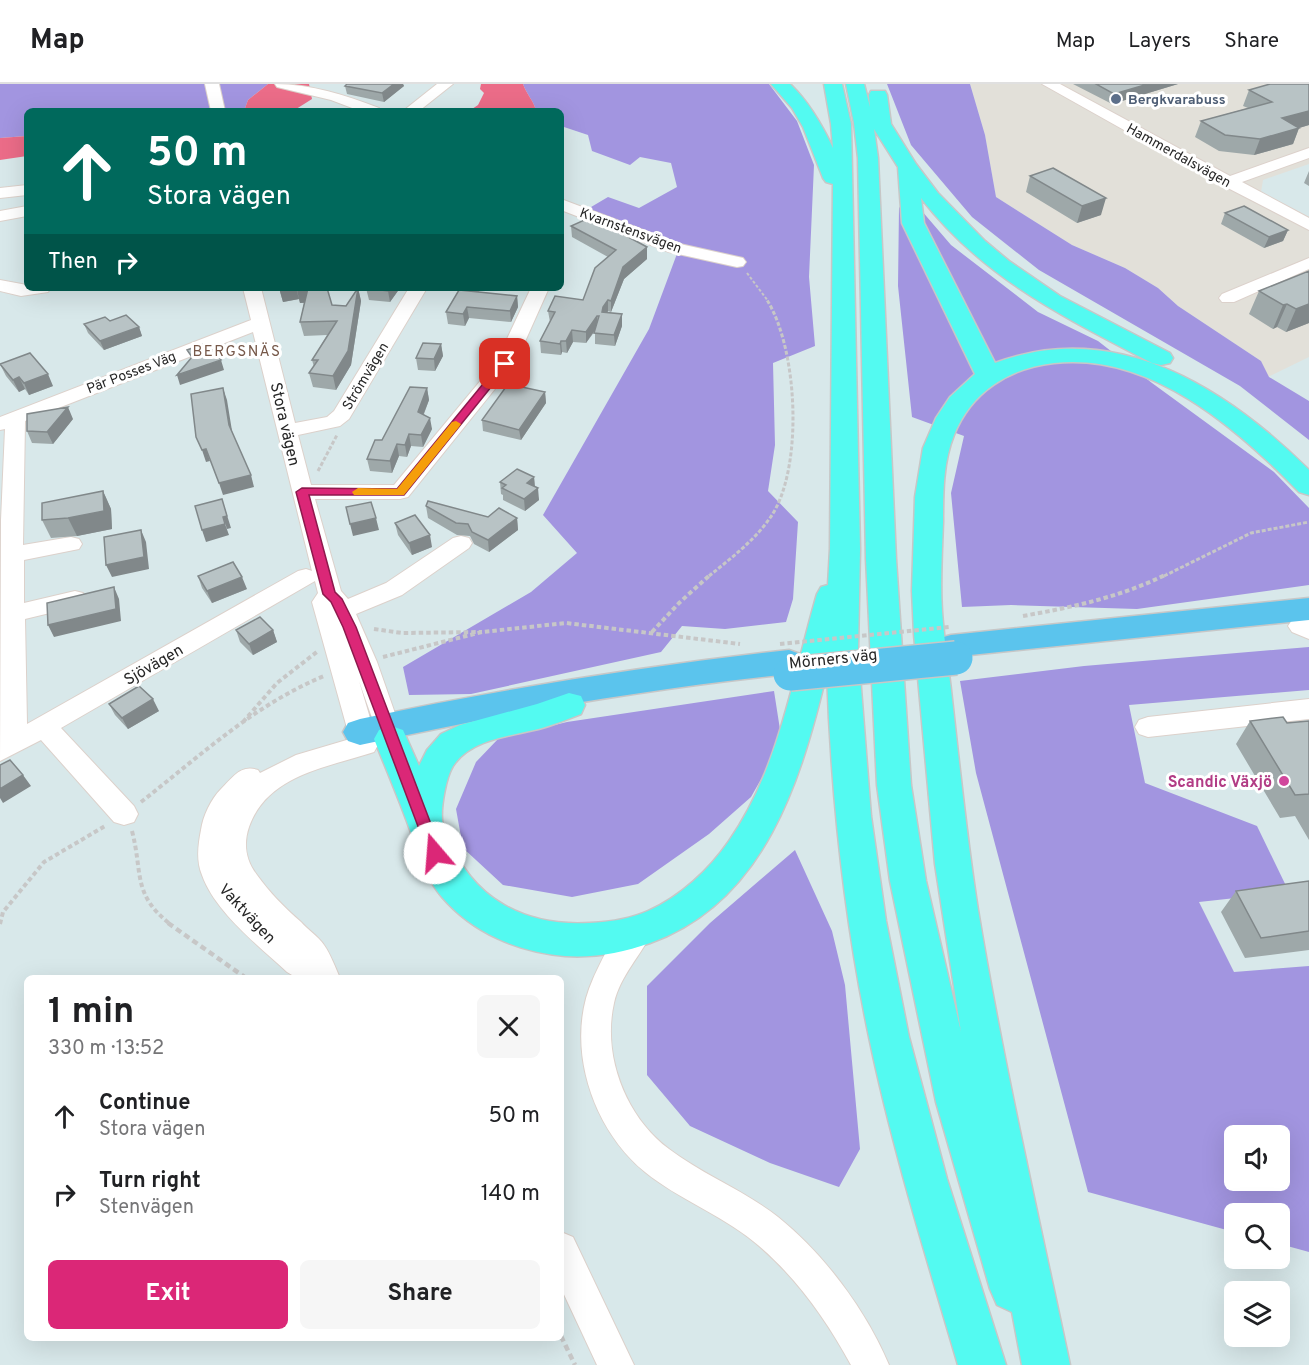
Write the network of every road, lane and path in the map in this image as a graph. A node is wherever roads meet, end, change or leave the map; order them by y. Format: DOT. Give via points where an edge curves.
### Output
graph roads {
  1 [pos="212,84"];
  2 [pos="282,84"];
  3 [pos="446,84"];
  4 [pos="780,84"];
  5 [pos="1049,84"];
  6 [pos="856,88"];
  7 [pos="217,108"];
  8 [pos="364,108"];
  9 [pos="414,108"];
  10 [pos="1309,153"];
  11 [pos="908,167"];
  12 [pos="1228,182"];
  13 [pos="24,190"];
  14 [pos="0,194"];
  15 [pos="564,205"];
  16 [pos="24,212"];
  17 [pos="0,216"];
  18 [pos="843,220"];
  19 [pos="1309,225"];
  20 [pos="737,262"];
  21 [pos="1309,263"];
  22 [pos="0,285"];
  23 [pos="24,291"];
  24 [pos="253,291"];
  25 [pos="416,291"];
  26 [pos="539,291"];
  27 [pos="1228,298"];
  28 [pos="262,322"];
  29 [pos="988,375"];
  30 [pos="342,415"];
  31 [pos="7,421"];
  32 [pos="288,431"];
  33 [pos="1309,458"];
  34 [pos="308,484"];
  35 [pos="1309,486"];
  36 [pos="1309,522"];
  37 [pos="461,543"];
  38 [pos="71,544"];
  39 [pos="845,549"];
  40 [pos="12,555"];
  41 [pos="306,577"];
  42 [pos="75,599"];
  43 [pos="336,603"];
  44 [pos="13,615"];
  45 [pos="1018,617"];
  46 [pos="1305,618"];
  47 [pos="370,628"];
  48 [pos="482,632"];
  49 [pos="652,632"];
  50 [pos="954,639"];
  51 [pos="747,644"];
  52 [pos="325,648"];
  53 [pos="782,656"];
  54 [pos="375,659"];
  55 [pos="325,676"];
  56 [pos="569,705"];
  57 [pos="1309,709"];
  58 [pos="243,722"];
  59 [pos="44,726"];
  60 [pos="1148,727"];
  61 [pos="375,736"];
  62 [pos="7,747"];
  63 [pos="124,814"];
  64 [pos="425,822"];
  65 [pos="0,924"];
  66 [pos="638,931"];
  67 [pos="242,975"];
  68 [pos="324,975"];
  69 [pos="564,1255"];
  70 [pos="563,1341"];
  71 [pos="575,1365"];
  72 [pos="616,1365"];
  73 [pos="871,1365"];
  74 [pos="982,1365"];
  75 [pos="1039,1365"];
  76 [pos="1046,1365"];
  1 -- 7 [label="street"];
  2 -- 8 [label="street"];
  3 -- 9 [label="street"];
  4 -- 18 [label="highway" via="798,102 815,129 828,160"];
  5 -- 12 [label="street, Hammerdalsvägen"];
  6 -- 11 [label="highway"];
  6 -- 18 [label="highway" via="841,124"];
  6 -- 75 [label="highway" via="868,158 894,785 908,881 957,1102"];
  10 -- 12 [label="street"];
  11 -- 29 [label="highway" via="914,223"];
  11 -- 33 [label="highway" via="960,229 1008,272 1052,301 1233,399"];
  12 -- 19 [label="street, Hammerdalsvägen"];
  13 -- 14 [label="street"];
  15 -- 20 [label="street, Kvarnstensvägen" via="675,248"];
  16 -- 17 [label="street"];
  18 -- 39 [label="highway"];
  20 -- 49 [label="path" via="764,292 785,339 794,392 787,478 772,517"];
  21 -- 27 [label="street"];
  22 -- 23 [label="street"];
  24 -- 28 [label="street, Stora vägen"];
  25 -- 30 [label="street, Strömvägen"];
  26 -- 34 [label="street" via="505,364 400,492"];
  28 -- 31 [label="street, Pär Posses Väg"];
  28 -- 32 [label="street, Stora vägen"];
  29 -- 35 [label="highway" via="1034,357 1064,355 1111,359 1141,367 1171,380 1244,428"];
  29 -- 76 [label="highway" via="952,412 939,439 929,497 927,609 956,888"];
  30 -- 32 [label="street, Strömvägen" via="333,422"];
  30 -- 34 [label="path" via="339,431"];
  31 -- 40 [label="street"];
  32 -- 34 [label="street, Stora vägen"];
  34 -- 43 [label="street, Stora vägen"];
  36 -- 45 [label="path" via="1251,533 1148,584 1094,603"];
  37 -- 43 [label="street" via="394,589"];
  38 -- 40 [label="street"];
  39 -- 66 [label="highway" via="816,648 799,725 771,800 750,840 705,893 660,923"];
  39 -- 74 [label="highway" via="842,587 848,768 880,991 916,1144"];
  40 -- 44 [label="street"];
  41 -- 59 [label="street, Sjövägen"];
  42 -- 44 [label="street"];
  43 -- 61 [label="street, Stora vägen" via="324,602"];
  44 -- 62 [label="street"];
  46 -- 50 [label="main road, Mörners väg"];
  47 -- 48 [label="path" via="402,633"];
  48 -- 49 [label="path" via="566,623"];
  48 -- 54 [label="path"];
  49 -- 51 [label="path"];
  50 -- 53 [label="main road, Mörners väg, bridge"];
  50 -- 53 [label="path, bridge"];
  52 -- 58 [label="path" via="282,677"];
  53 -- 56 [label="main road, Mörners väg" via="676,687"];
  53 -- 61 [label="main road, Mörners väg" via="729,668 553,694"];
  55 -- 58 [label="path" via="302,684"];
  56 -- 61 [label="main road, Mörners väg"];
  56 -- 64 [label="highway" via="553,713 482,730 453,744 436,761 427,783"];
  57 -- 60 [label="street"];
  58 -- 63 [label="path"];
  59 -- 62 [label="street, Sjövägen"];
  59 -- 63 [label="street"];
  61 -- 64 [label="highway"];
  61 -- 68 [label="street, Vaktvägen" via="271,779 244,806 232,837 237,870 279,920 314,953"];
  63 -- 65 [label="path" via="45,862 3,912"];
  63 -- 67 [label="path" via="134,834 137,870 147,901 172,926"];
  64 -- 66 [label="highway" via="435,853 453,885 497,921 523,933 560,940 599,939"];
  66 -- 73 [label="street" via="599,1003 596,1038 601,1073 612,1103 655,1159 736,1208 776,1238 816,1282"];
  69 -- 72 [label="street"];
  70 -- 71 [label="path"];
}
